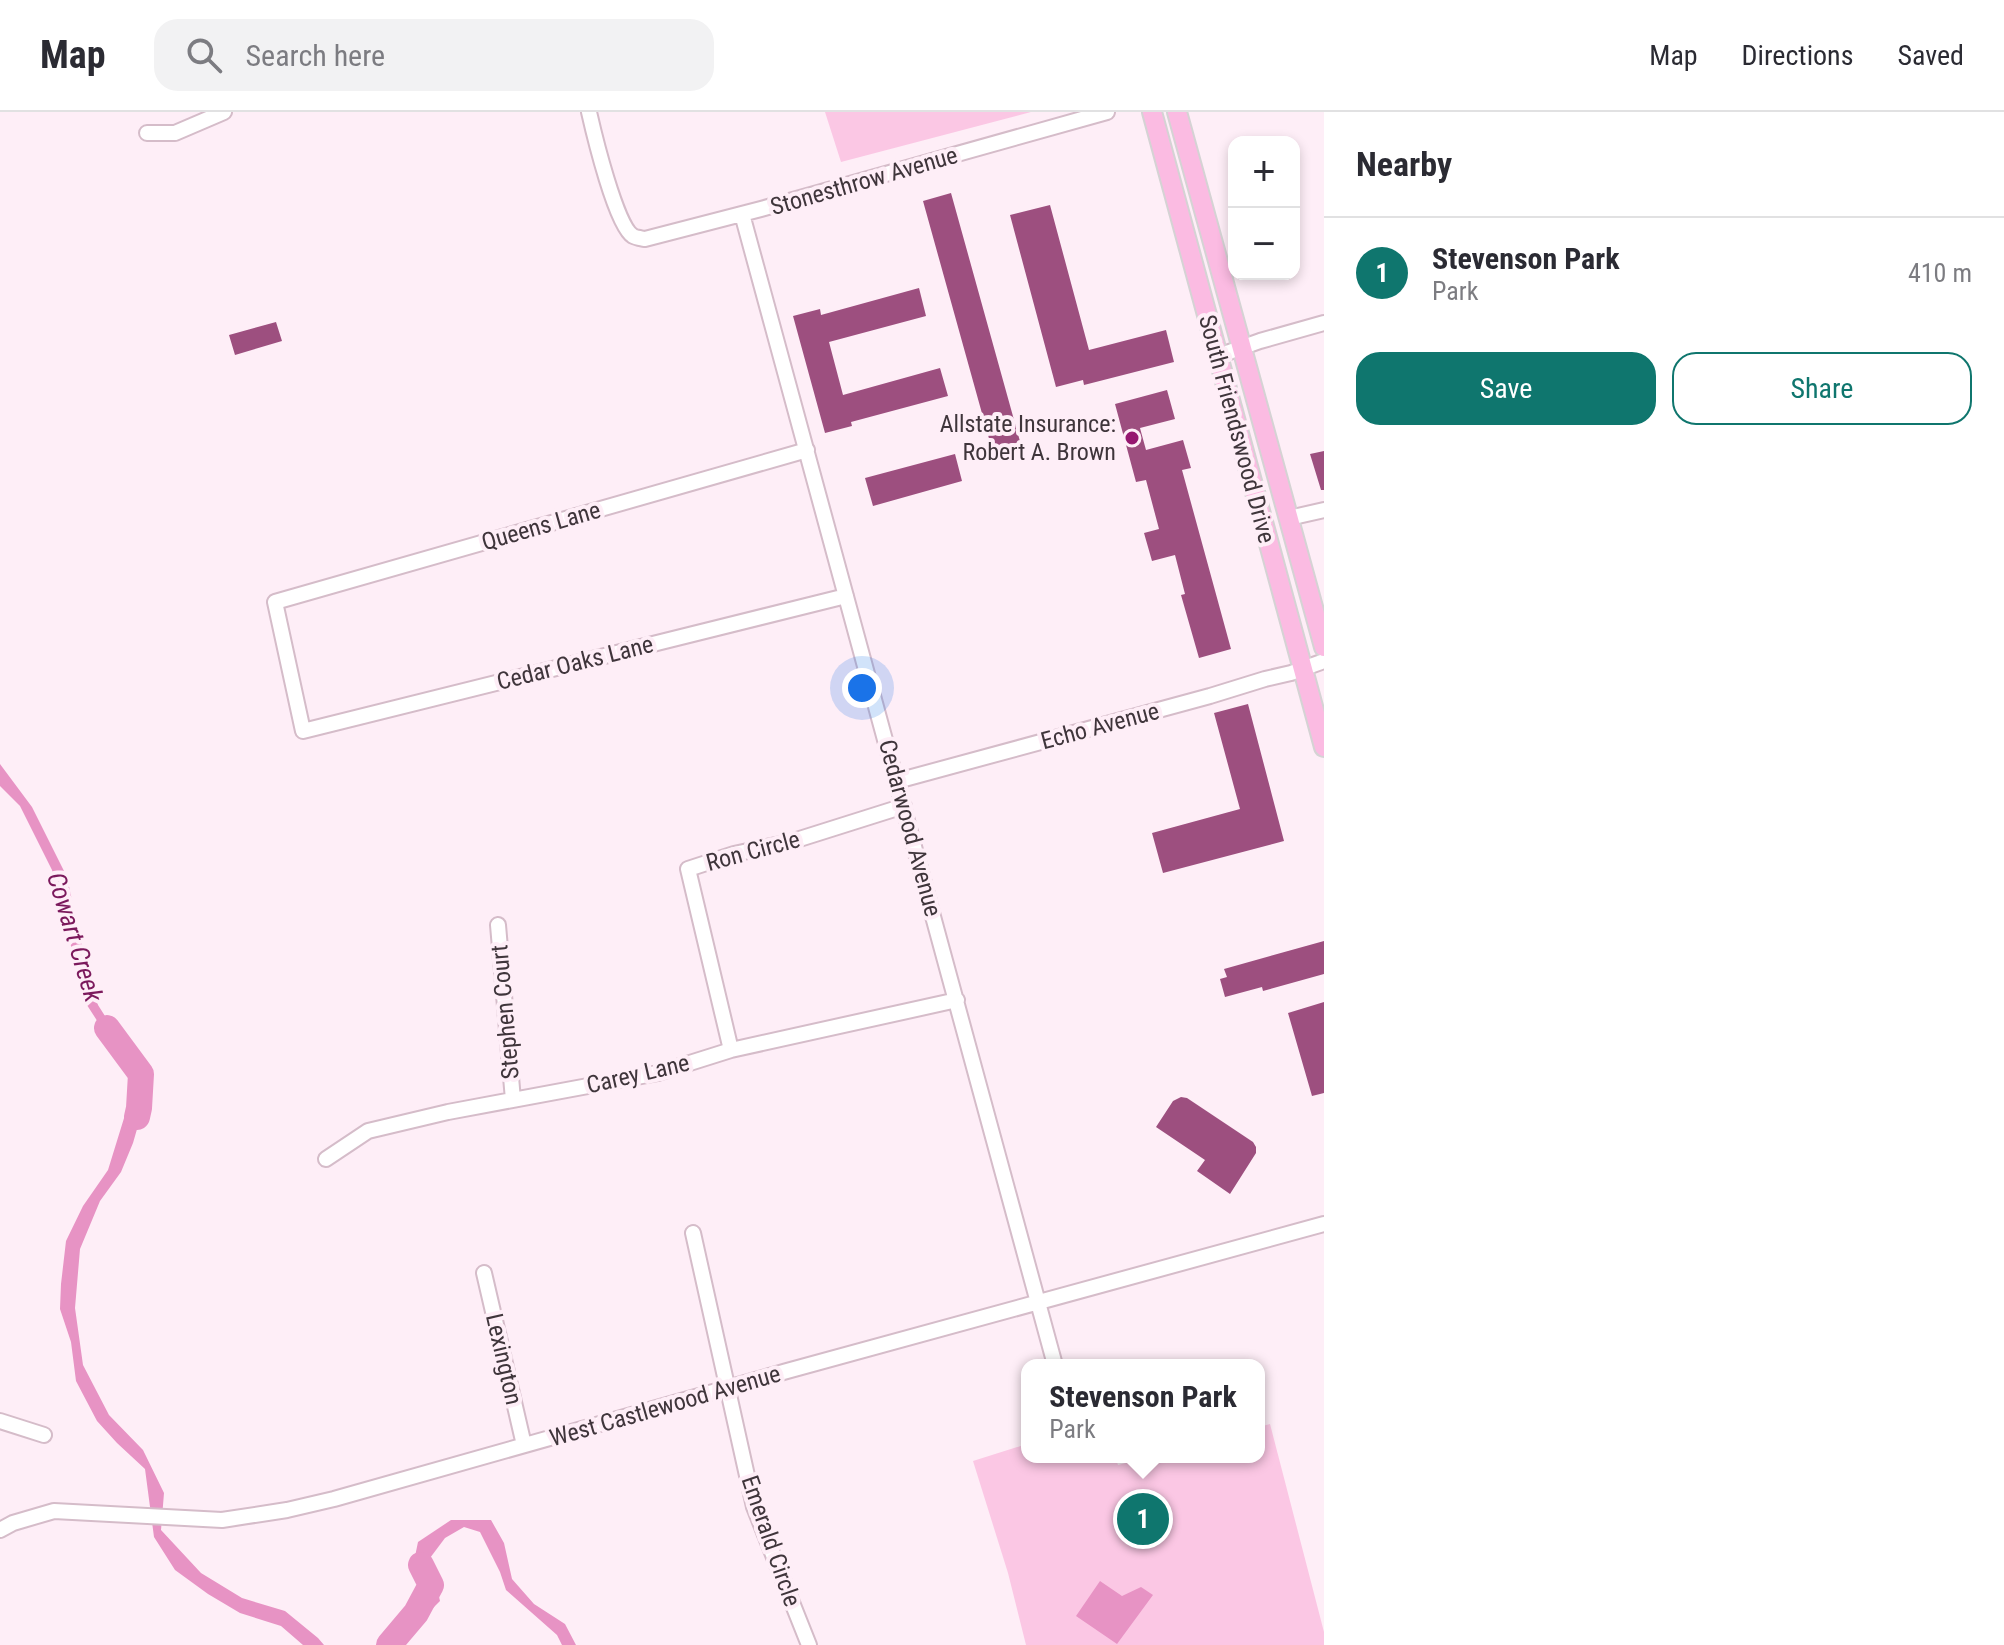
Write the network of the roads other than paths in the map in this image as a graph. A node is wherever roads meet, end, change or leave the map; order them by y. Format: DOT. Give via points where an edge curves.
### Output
graph roads {
  1 [pos="224,112"];
  2 [pos="589,112"];
  3 [pos="1107,112"];
  4 [pos="1152,112"];
  5 [pos="1177,112"];
  6 [pos="147,133"];
  7 [pos="1182,134"];
  8 [pos="1159,139"];
  9 [pos="742,214"];
  10 [pos="1324,323"];
  11 [pos="1242,347"];
  12 [pos="1218,356"];
  13 [pos="807,450"];
  14 [pos="1324,510"];
  15 [pos="1289,518"];
  16 [pos="846,596"];
  17 [pos="1324,647"];
  18 [pos="1324,661"];
  19 [pos="1302,669"];
  20 [pos="303,731"];
  21 [pos="1324,747"];
  22 [pos="897,781"];
  23 [pos="904,806"];
  24 [pos="498,925"];
  25 [pos="957,1000"];
  26 [pos="731,1050"];
  27 [pos="513,1100"];
  28 [pos="326,1159"];
  29 [pos="1324,1224"];
  30 [pos="693,1233"];
  31 [pos="484,1273"];
  32 [pos="1038,1302"];
  33 [pos="1053,1359"];
  34 [pos="728,1388"];
  35 [pos="0,1421"];
  36 [pos="44,1435"];
  37 [pos="524,1445"];
  38 [pos="0,1530"];
  39 [pos="809,1645"];
  1 -- 6 [label="street" via="175,133"];
  2 -- 9 [label="street, Stonesthrow Avenue" via="624,226 633,237 645,239"];
  3 -- 9 [label="street, Stonesthrow Avenue"];
  4 -- 8 [label="main road, South Friendswood Drive"];
  5 -- 7 [label="main road, South Friendswood Drive"];
  7 -- 8 [label="main road"];
  7 -- 11 [label="main road, South Friendswood Drive"];
  8 -- 12 [label="main road, South Friendswood Drive"];
  9 -- 13 [label="street, Cedarwood Avenue"];
  10 -- 11 [label="street"];
  11 -- 12 [label="street"];
  11 -- 15 [label="main road, South Friendswood Drive"];
  12 -- 19 [label="main road, South Friendswood Drive"];
  13 -- 16 [label="street, Cedarwood Avenue"];
  13 -- 20 [label="street, Queens Lane" via="275,602"];
  14 -- 15 [label="street"];
  15 -- 17 [label="main road, South Friendswood Drive"];
  16 -- 20 [label="street, Cedar Oaks Lane"];
  16 -- 22 [label="street, Cedarwood Avenue"];
  18 -- 19 [label="street, Echo Avenue"];
  19 -- 21 [label="main road, South Friendswood Drive"];
  19 -- 22 [label="street, Echo Avenue"];
  22 -- 23 [label="street, Cedarwood Avenue"];
  23 -- 25 [label="street, Cedarwood Avenue"];
  23 -- 26 [label="street, Ron Circle" via="688,869"];
  24 -- 27 [label="street, Stephen Court"];
  25 -- 26 [label="street, Carey Lane"];
  25 -- 32 [label="street, Cedarwood Avenue"];
  26 -- 27 [label="street, Carey Lane" via="658,1073"];
  27 -- 28 [label="street, Carey Lane" via="368,1131"];
  29 -- 32 [label="street, West Castlewood Avenue"];
  30 -- 34 [label="street, Emerald Circle"];
  31 -- 37 [label="street, Lexington"];
  32 -- 33 [label="street, Cedarwood Avenue"];
  32 -- 34 [label="street, West Castlewood Avenue"];
  34 -- 37 [label="street, West Castlewood Avenue"];
  34 -- 39 [label="street, Emerald Circle" via="754,1507"];
  35 -- 36 [label="street"];
  37 -- 38 [label="street, West Castlewood Avenue" via="287,1510 222,1520 54,1511"];
}
